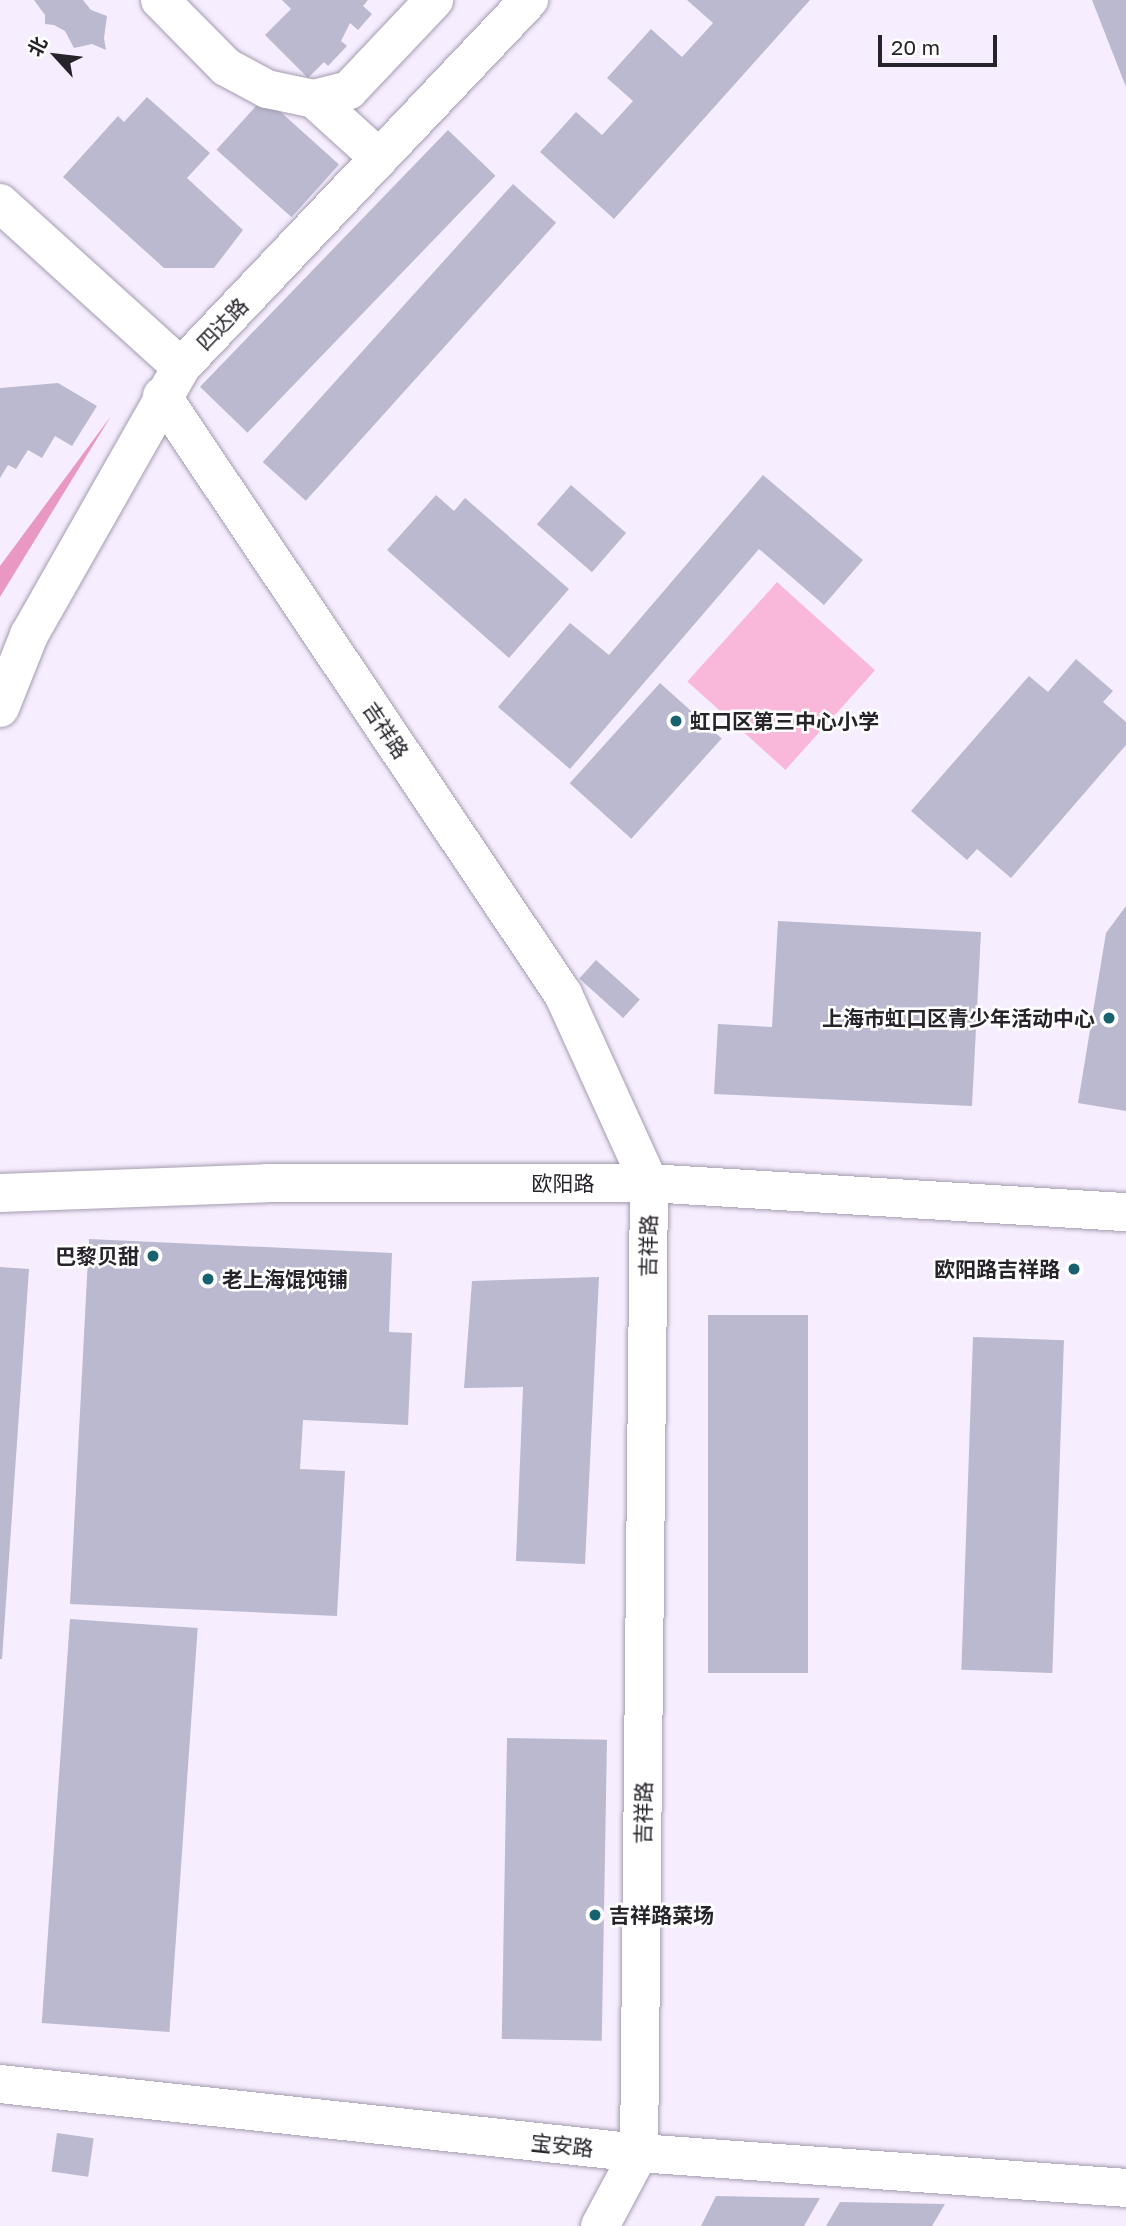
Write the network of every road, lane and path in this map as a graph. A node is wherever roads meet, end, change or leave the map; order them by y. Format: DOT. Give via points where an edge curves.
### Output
graph roads {
  1 [pos="160,0"];
  2 [pos="434,0"];
  3 [pos="529,0"];
  4 [pos="314,99"];
  5 [pos="379,158"];
  6 [pos="0,203"];
  7 [pos="172,382"];
  8 [pos="0,708"];
  9 [pos="649,1183"];
  10 [pos="0,1193"];
  11 [pos="1126,1212"];
  12 [pos="0,2084"];
  13 [pos="639,2153"];
  14 [pos="1126,2189"];
  15 [pos="600,2226"];
  1 -- 4 [label="street" via="226,67 267,89"];
  2 -- 4 [label="street" via="349,90"];
  3 -- 5 [label="street, 四达路"];
  4 -- 5 [label="street"];
  5 -- 7 [label="street, 四达路"];
  6 -- 7 [label="street, 吉祥路"];
  7 -- 8 [label="street, 四达路" via="29,635"];
  7 -- 9 [label="street, 吉祥路" via="563,994"];
  9 -- 10 [label="street, 欧阳路" via="267,1184"];
  9 -- 11 [label="street, 欧阳路"];
  9 -- 13 [label="street, 吉祥路"];
  12 -- 13 [label="street, 宝安路"];
  13 -- 14 [label="street, 宝安路"];
  13 -- 15 [label="street, 吉祥路"];
}
